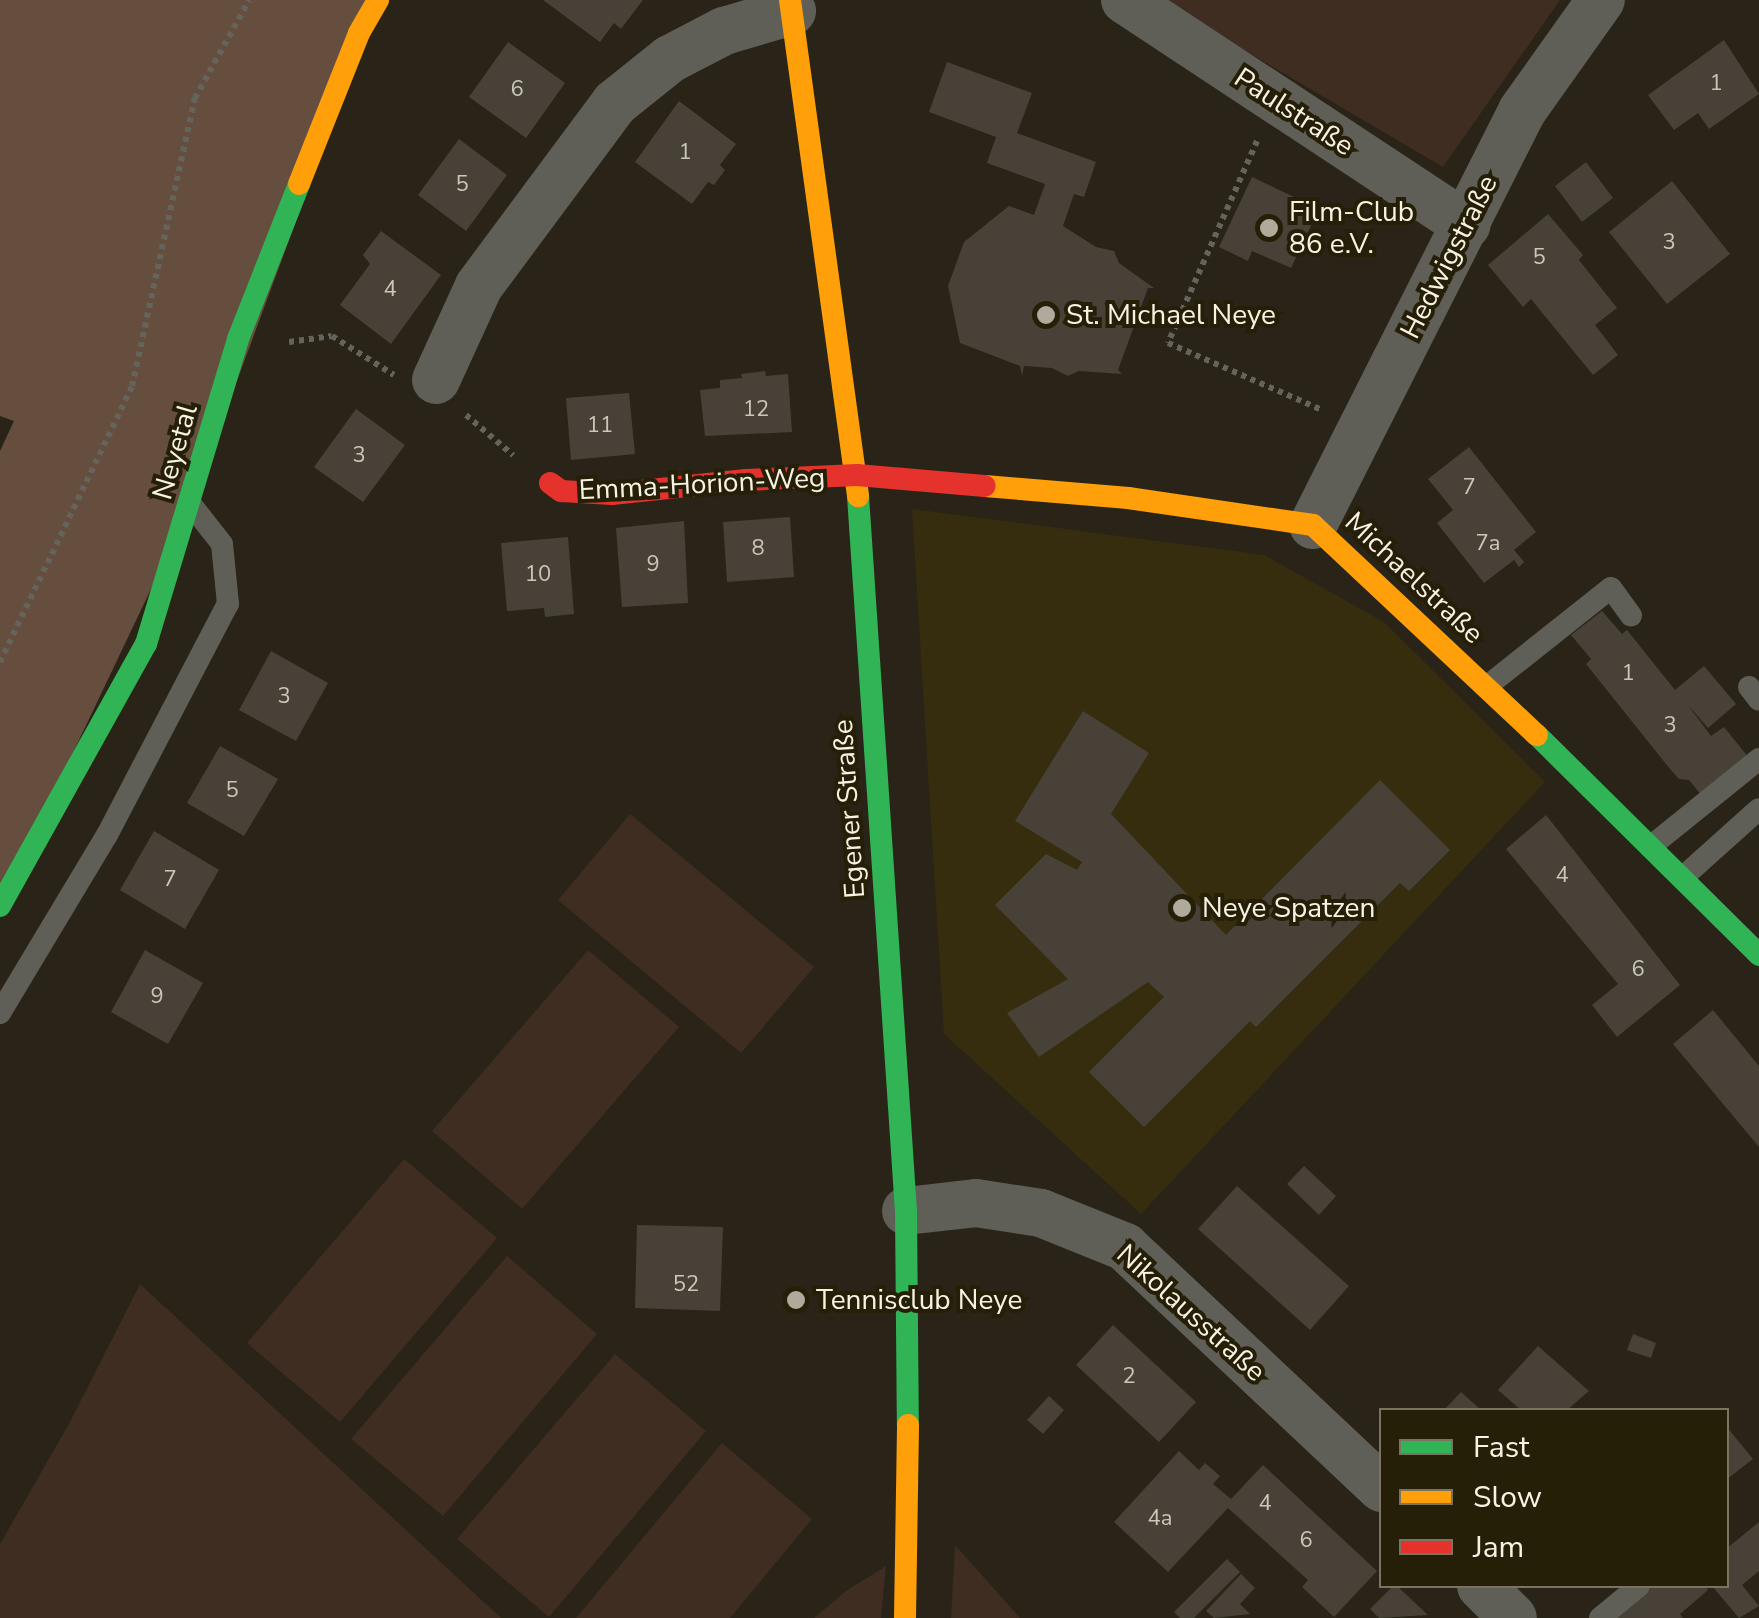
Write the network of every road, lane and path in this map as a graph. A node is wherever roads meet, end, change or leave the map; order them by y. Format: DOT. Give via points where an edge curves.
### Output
graph roads {
  1 [pos="249,0"];
  2 [pos="378,0"];
  3 [pos="1125,0"];
  4 [pos="1601,0"];
  5 [pos="791,6"];
  6 [pos="1276,100"];
  7 [pos="1466,224"];
  8 [pos="283,343"];
  9 [pos="388,374"];
  10 [pos="436,380"];
  11 [pos="1362,428"];
  12 [pos="857,475"];
  13 [pos="550,483"];
  14 [pos="191,505"];
  15 [pos="1313,525"];
  16 [pos="1632,616"];
  17 [pos="0,662"];
  18 [pos="1486,687"];
  19 [pos="1759,759"];
  20 [pos="1759,809"];
  21 [pos="1650,847"];
  22 [pos="1682,878"];
  23 [pos="0,906"];
  24 [pos="1759,955"];
  25 [pos="0,1013"];
  26 [pos="906,1211"];
  27 [pos="1379,1485"];
  28 [pos="1483,1588"];
  29 [pos="1636,1588"];
  30 [pos="905,1618"];
  31 [pos="1513,1618"];
  32 [pos="1600,1618"];
  1 -- 17 [label="path" via="195,98 132,386"];
  2 -- 14 [label="street, Neyetal" via="358,34 238,339"];
  3 -- 6 [label="street, Paulstraße"];
  4 -- 7 [label="street, Hedwigstraße" via="1522,111"];
  5 -- 10 [label="street" via="670,59 615,102 480,286"];
  5 -- 12 [label="street, Egener Straße"];
  6 -- 7 [label="street, Paulstraße"];
  6 -- 11 [label="path" via="1168,344"];
  7 -- 11 [label="street, Hedwigstraße"];
  8 -- 9 [label="path" via="332,336"];
  11 -- 15 [label="street, Hedwigstraße"];
  12 -- 13 [label="street, Emma-Horion-Weg" via="612,494 561,491"];
  12 -- 15 [label="street, Michaelstraße" via="1128,498"];
  12 -- 26 [label="street, Egener Straße"];
  14 -- 23 [label="street, Neyetal" via="146,644"];
  14 -- 25 [label="lane" via="222,544 228,604 107,835"];
  15 -- 18 [label="street, Michaelstraße"];
  16 -- 18 [label="lane" via="1611,588"];
  18 -- 21 [label="street, Michaelstraße"];
  19 -- 21 [label="lane"];
  20 -- 22 [label="lane"];
  21 -- 22 [label="street, Michaelstraße"];
  22 -- 24 [label="street, Michaelstraße"];
  26 -- 27 [label="street, Nikolausstraße" via="976,1203 1041,1212 1125,1247"];
  26 -- 30 [label="street, Egener Straße"];
  28 -- 31 [label="street"];
  29 -- 32 [label="lane"];
}
